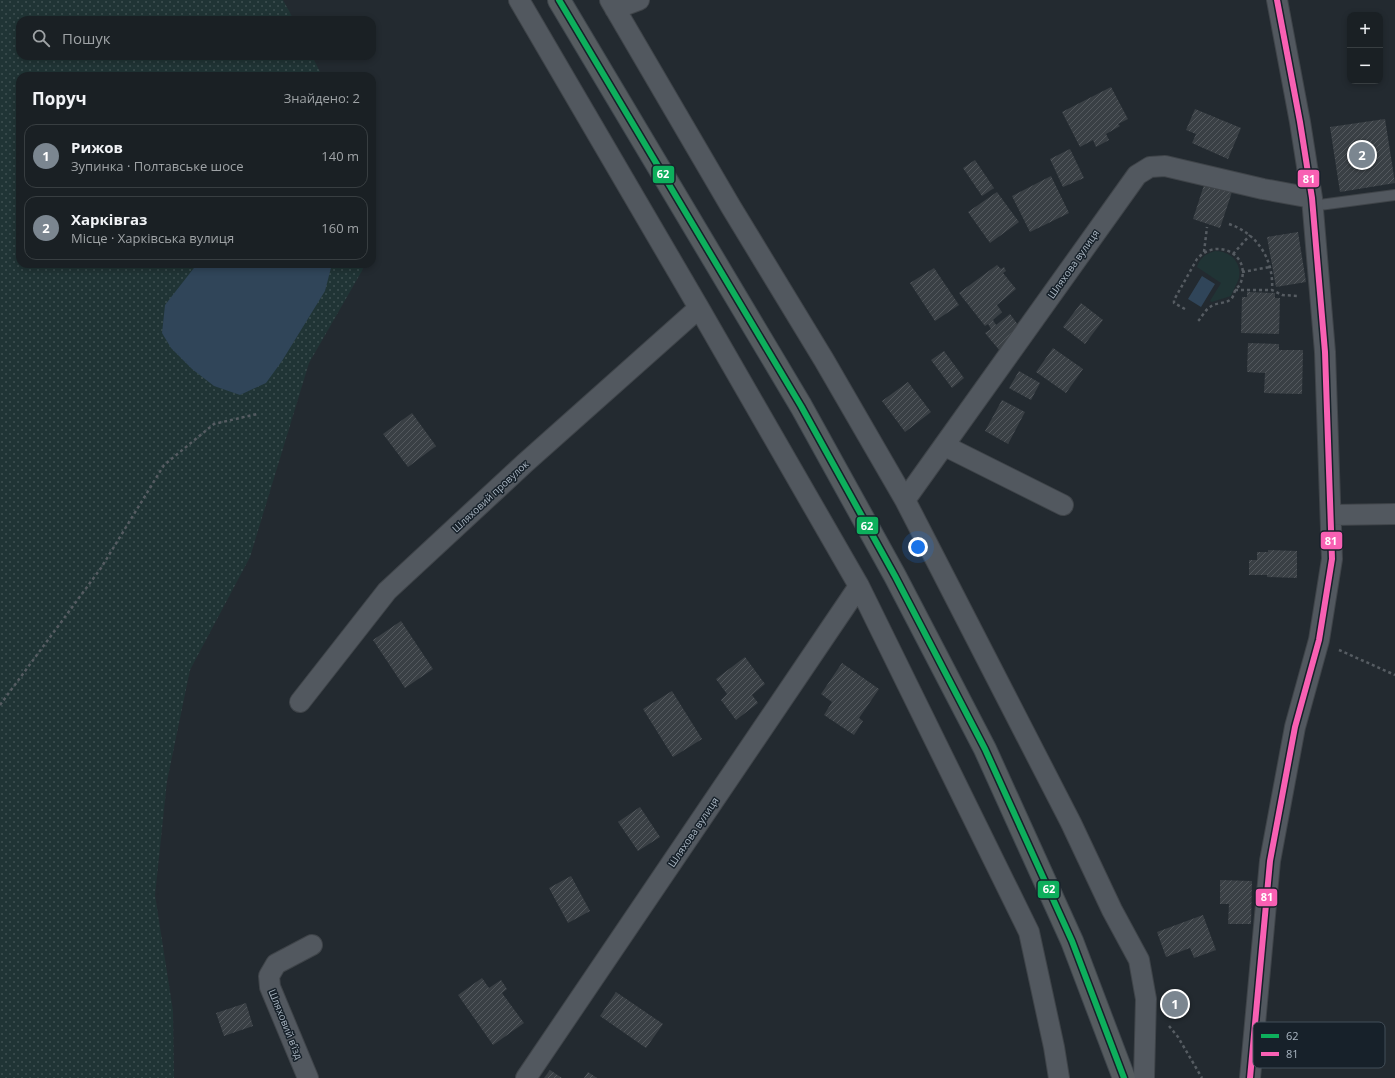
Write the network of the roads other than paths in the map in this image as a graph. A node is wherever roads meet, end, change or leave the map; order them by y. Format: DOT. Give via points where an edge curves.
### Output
graph roads {
  1 [pos="519,0"];
  2 [pos="559,0"];
  3 [pos="639,0"];
  4 [pos="1277,0"];
  5 [pos="612,4"];
  6 [pos="1395,194"];
  7 [pos="1312,202"];
  8 [pos="699,308"];
  9 [pos="945,446"];
  10 [pos="905,500"];
  11 [pos="1063,505"];
  12 [pos="1395,514"];
  13 [pos="1332,515"];
  14 [pos="859,586"];
  15 [pos="300,702"];
  16 [pos="312,945"];
  17 [pos="1255,1022"];
  18 [pos="1253,1045"];
  19 [pos="308,1078"];
  20 [pos="526,1078"];
  21 [pos="1059,1078"];
  22 [pos="1124,1078"];
  23 [pos="1144,1078"];
  24 [pos="1250,1078"];
  1 -- 8 [label="street"];
  2 -- 22 [label="highway" via="801,406 899,583 985,749 1072,942"];
  3 -- 5 [label="street"];
  4 -- 7 [label="street"];
  5 -- 10 [label="street"];
  6 -- 7 [label="lane"];
  7 -- 9 [label="street, Шляхова вулиця" via="1165,166 1143,170 1132,180"];
  7 -- 13 [label="street" via="1325,352"];
  8 -- 14 [label="street"];
  8 -- 15 [label="street, Шляховий провулок" via="531,458 388,591"];
  9 -- 10 [label="street, Шляхова вулиця"];
  9 -- 11 [label="street"];
  10 -- 23 [label="street" via="1139,960 1146,999"];
  12 -- 13 [label="street"];
  13 -- 17 [label="street" via="1332,559 1319,640 1295,727 1270,861"];
  14 -- 20 [label="street, Шляхова вулиця"];
  14 -- 21 [label="street" via="1029,932"];
  16 -- 19 [label="street, Шляховий в’їзд" via="276,964 269,976 270,987"];
  18 -- 24 [label="street"];
}
